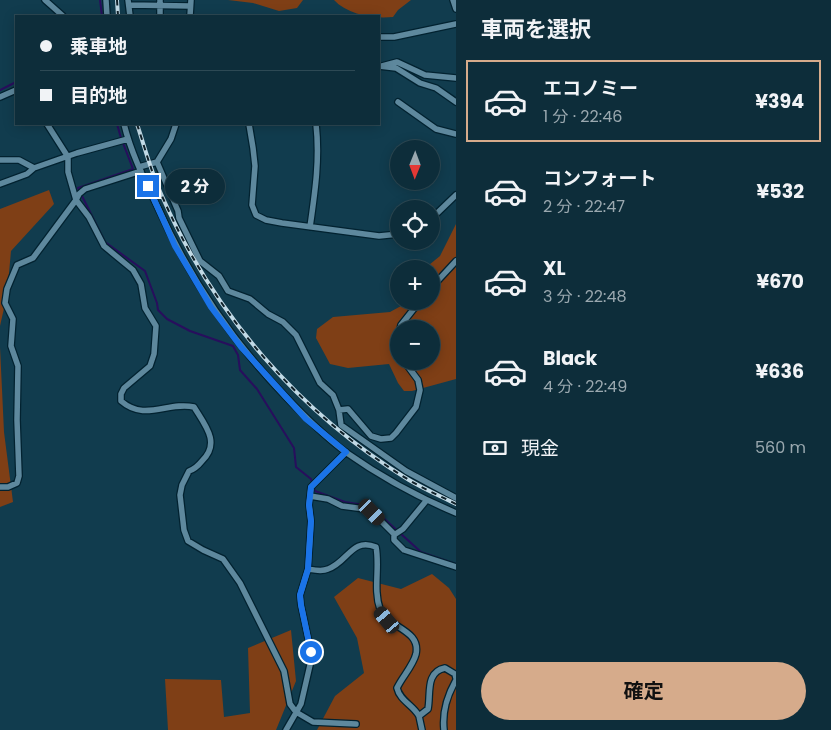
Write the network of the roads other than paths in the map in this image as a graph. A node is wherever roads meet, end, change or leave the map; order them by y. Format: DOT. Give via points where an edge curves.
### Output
graph roads {
  1 [pos="46,0"];
  2 [pos="106,0"];
  3 [pos="453,0"];
  4 [pos="129,3"];
  5 [pos="160,3"];
  6 [pos="191,3"];
  7 [pos="456,9"];
  8 [pos="62,15"];
  9 [pos="107,15"];
  10 [pos="456,24"];
  11 [pos="380,37"];
  12 [pos="380,66"];
  13 [pos="456,78"];
  14 [pos="15,90"];
  15 [pos="0,97"];
  16 [pos="398,102"];
  17 [pos="456,102"];
  18 [pos="48,125"];
  19 [pos="124,125"];
  20 [pos="176,125"];
  21 [pos="249,125"];
  22 [pos="316,125"];
  23 [pos="456,134"];
  24 [pos="128,139"];
  25 [pos="68,157"];
  26 [pos="0,160"];
  27 [pos="157,162"];
  28 [pos="34,168"];
  29 [pos="140,169"];
  30 [pos="0,184"];
  31 [pos="456,195"];
  32 [pos="76,200"];
  33 [pos="440,210"];
  34 [pos="310,227"];
  35 [pos="390,235"];
  36 [pos="456,261"];
  37 [pos="440,278"];
  38 [pos="411,370"];
  39 [pos="339,410"];
  40 [pos="346,452"];
  41 [pos="0,487"];
  42 [pos="310,496"];
  43 [pos="456,498"];
  44 [pos="426,501"];
  45 [pos="456,514"];
  46 [pos="394,536"];
  47 [pos="456,567"];
  48 [pos="308,569"];
  49 [pos="456,679"];
  50 [pos="296,712"];
  51 [pos="419,716"];
  52 [pos="356,724"];
  53 [pos="286,730"];
  54 [pos="422,730"];
  55 [pos="444,730"];
  1 -- 8 [label="street"];
  2 -- 9 [label="street"];
  3 -- 7 [label="street"];
  4 -- 5 [label="street"];
  5 -- 6 [label="street"];
  10 -- 11 [label="street"];
  12 -- 13 [label="street" via="397,62 425,75"];
  12 -- 17 [label="street" via="396,68"];
  14 -- 15 [label="street"];
  16 -- 23 [label="street" via="436,129"];
  18 -- 25 [label="street"];
  19 -- 24 [label="street"];
  20 -- 27 [label="street"];
  21 -- 34 [label="street" via="255,166 252,205 256,215 266,220"];
  22 -- 34 [label="street" via="317,172"];
  24 -- 25 [label="street"];
  24 -- 29 [label="street"];
  25 -- 28 [label="street"];
  25 -- 32 [label="street" via="68,172"];
  26 -- 28 [label="street" via="19,160"];
  27 -- 29 [label="street"];
  27 -- 39 [label="street" via="200,261 218,276 228,291 250,299 296,335 320,383 333,395"];
  28 -- 30 [label="street"];
  29 -- 32 [label="street" via="85,189"];
  29 -- 40 [label="street" via="175,246 211,307 271,382 306,419"];
  31 -- 33 [label="street"];
  32 -- 41 [label="street" via="33,258 17,265 7,289 5,303 13,319 11,346 18,366 19,476 17,483"];
  32 -- 50 [label="street" via="104,246 133,270 141,284 145,308 156,326 150,366 124,388 121,401 128,408 146,411 194,407 206,425 212,442 209,455 189,471 182,485 184,530 188,540 223,559 240,583 284,671 290,704"];
  34 -- 35 [label="street"];
  36 -- 37 [label="street"];
  38 -- 39 [label="street" via="420,390 416,407 390,438 371,436 348,409"];
  39 -- 43 [label="street" via="341,425 406,471"];
  40 -- 42 [label="street" via="311,487"];
  40 -- 44 [label="street"];
  42 -- 46 [label="street" via="372,512"];
  42 -- 48 [label="street"];
  44 -- 45 [label="street"];
  44 -- 46 [label="street"];
  46 -- 47 [label="street" via="404,550"];
  48 -- 50 [label="street" via="300,595 311,652 310,665 301,704"];
  48 -- 51 [label="street" via="328,569 357,545 366,543 376,547 381,612 387,620 412,636 416,645 413,660 397,688 399,696"];
  49 -- 51 [label="street" via="455,674 446,668 433,674 428,709"];
  49 -- 55 [label="street" via="443,715"];
  50 -- 52 [label="street" via="313,722"];
  50 -- 53 [label="street"];
  51 -- 54 [label="street"];
}
